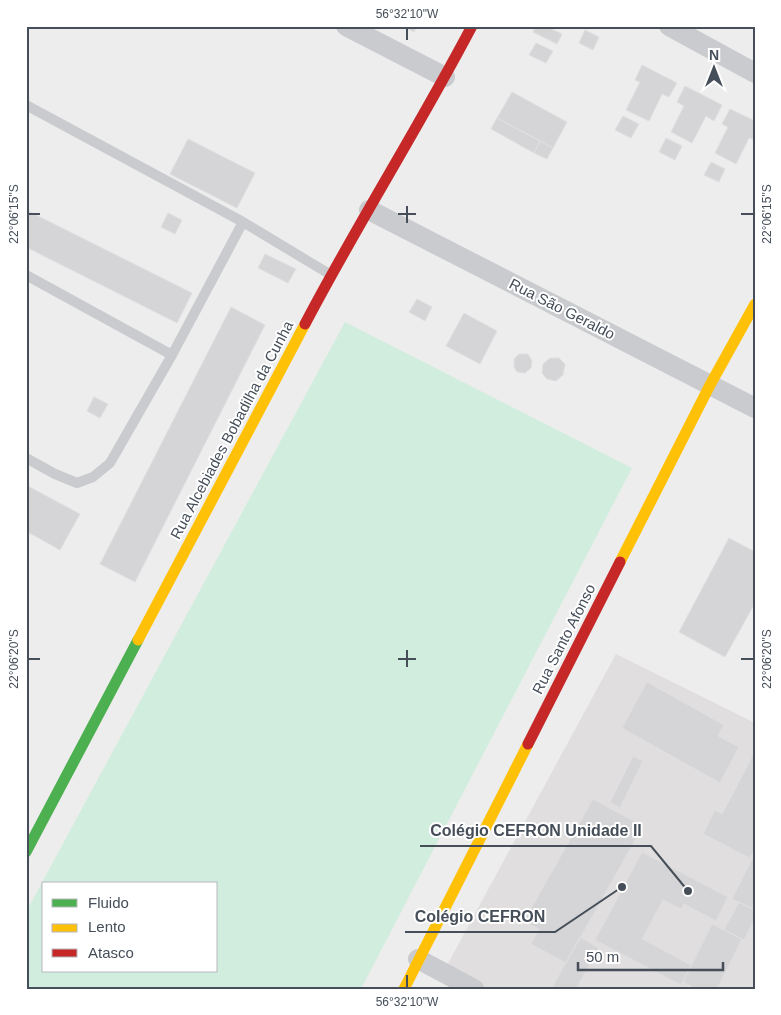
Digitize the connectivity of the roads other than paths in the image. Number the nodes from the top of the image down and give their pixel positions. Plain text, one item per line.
1 (346, 26) edge
2 (472, 26) edge
3 (669, 26) edge
4 (755, 73) edge
5 (445, 77) junction
6 (26, 105) edge
7 (369, 210) junction
8 (242, 222) junction
9 (331, 274) junction
10 (26, 276) edge
11 (755, 304) edge
12 (172, 354) junction
13 (710, 385) junction
14 (755, 408) edge
15 (26, 458) edge
16 (26, 852) edge
17 (418, 958) junction
18 (404, 989) edge
19 (474, 989) edge

1 - 5 street
2 - 5 street, Rua Alcebiades Bobadilha da Cunha
3 - 4 street
5 - 7 street, Rua Alcebiades Bobadilha da Cunha
6 - 8 lane
7 - 9 street, Rua Alcebiades Bobadilha da Cunha
7 - 13 street, Rua São Geraldo
8 - 9 lane
8 - 12 lane
9 - 16 street, Rua Alcebiades Bobadilha da Cunha
10 - 12 lane
11 - 13 street, Rua Santo Afonso
12 - 15 lane
13 - 14 street, Rua São Geraldo
13 - 17 street, Rua Santo Afonso
17 - 18 street, Rua Santo Afonso
17 - 19 street

